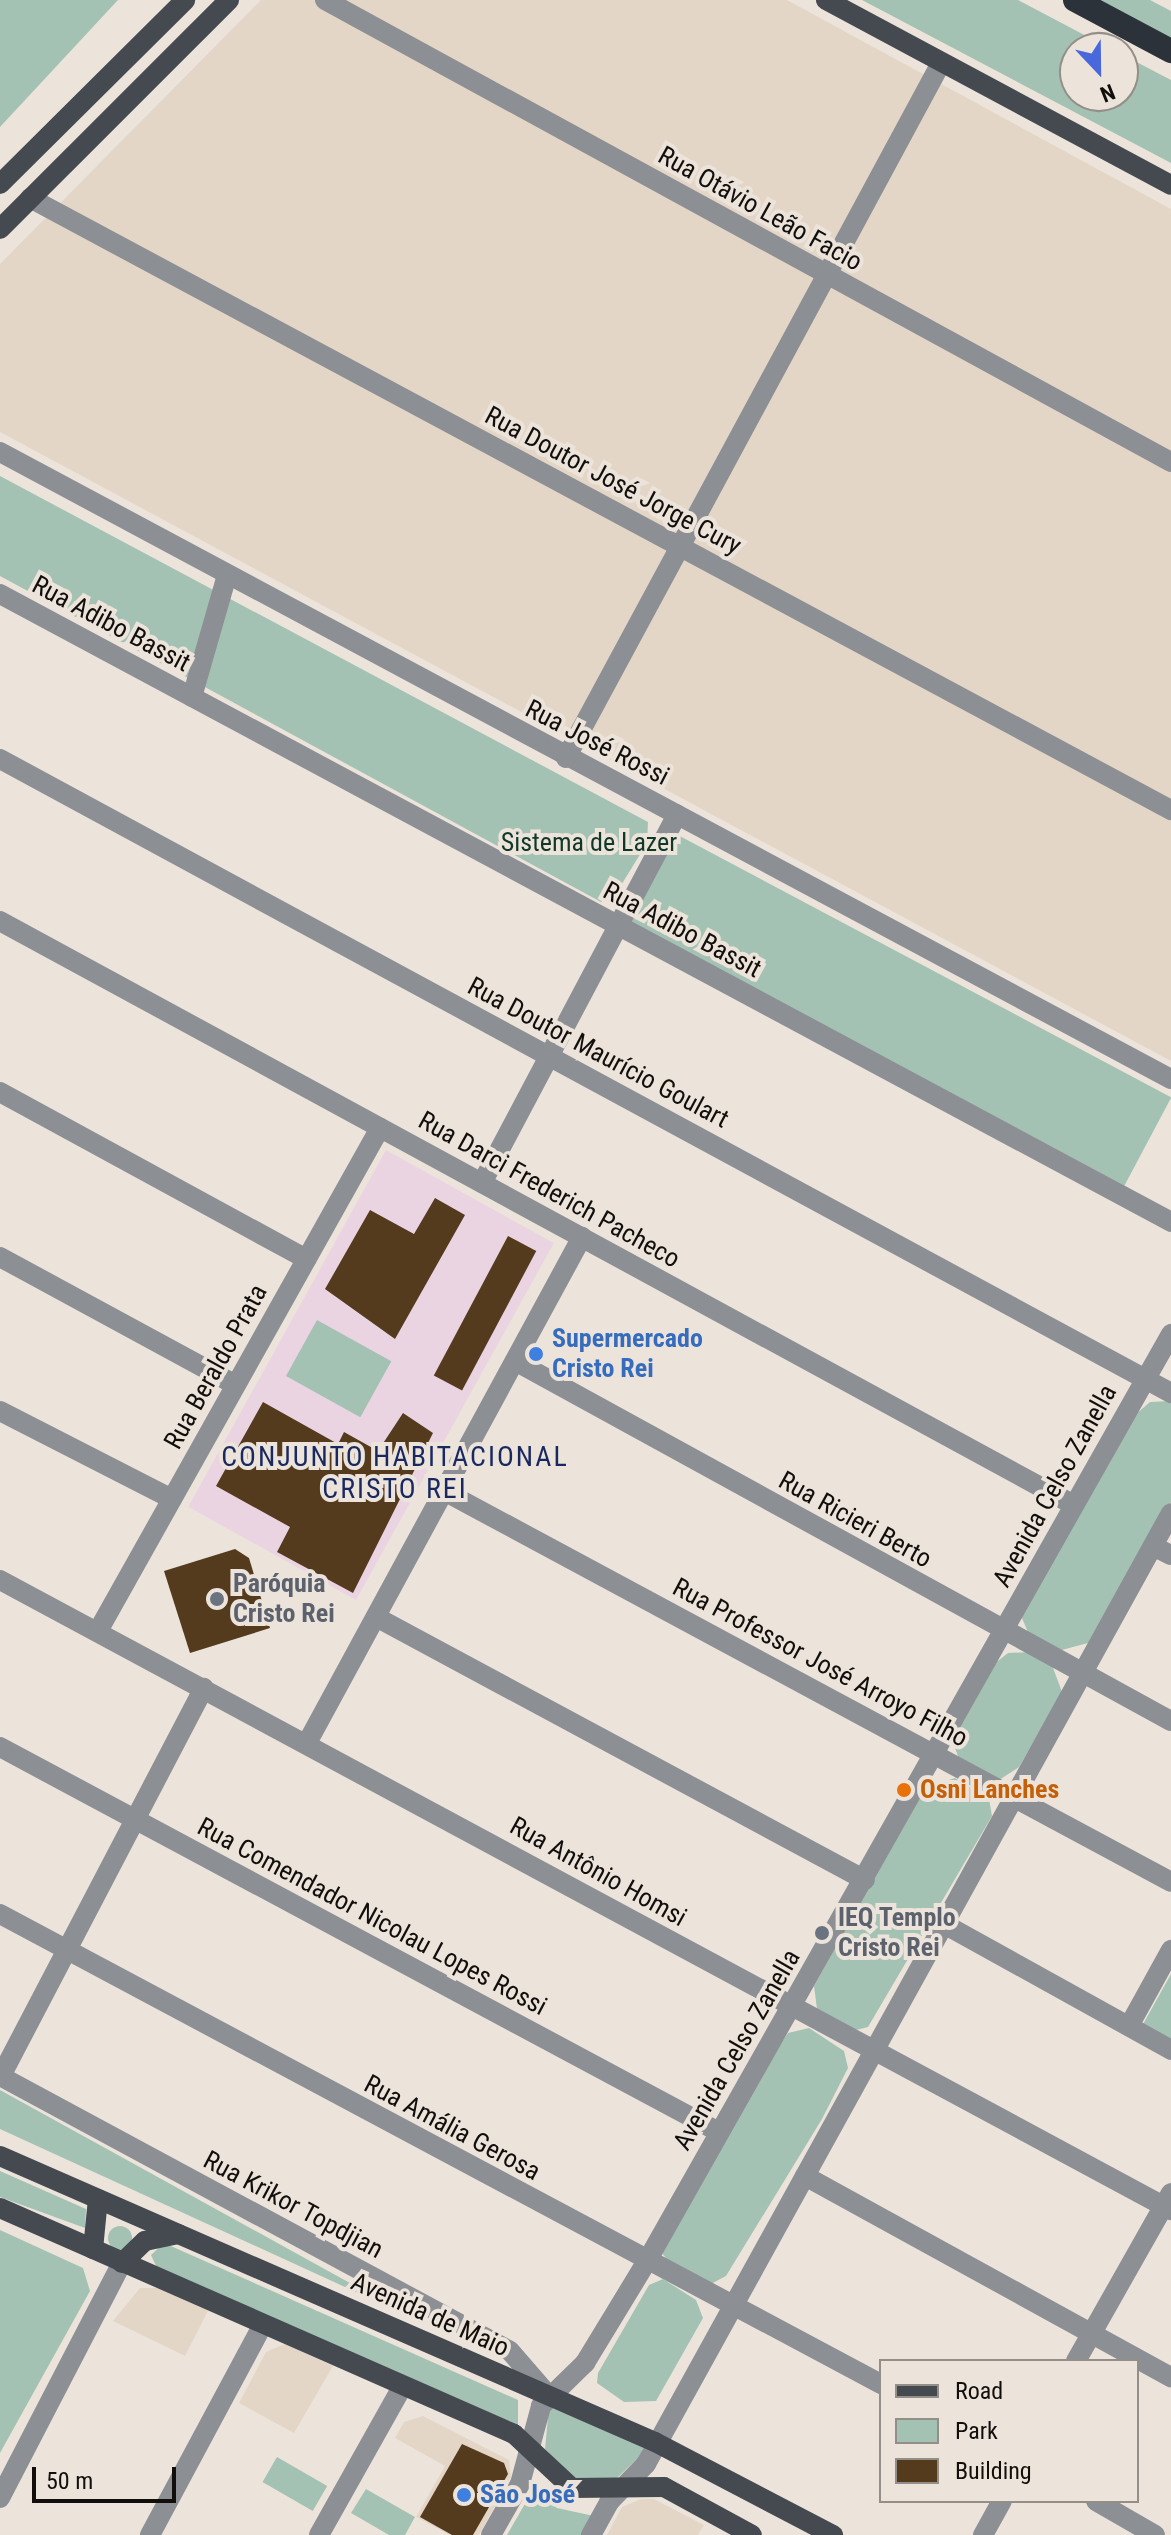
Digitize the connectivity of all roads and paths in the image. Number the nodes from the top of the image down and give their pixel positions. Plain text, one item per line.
1 (185, 0) edge
2 (229, 0) edge
3 (325, 0) edge
4 (826, 0) edge
5 (1075, 0) edge
6 (1171, 51) edge
7 (941, 63) junction
8 (0, 184) edge
9 (1171, 185) edge
10 (30, 198) junction
11 (0, 229) edge
12 (829, 277) junction
13 (0, 452) edge
14 (1171, 462) edge
15 (683, 548) junction
16 (227, 575) junction
17 (0, 595) edge
18 (192, 697) junction
19 (566, 758) junction
20 (0, 759) edge
21 (1171, 810) edge
22 (677, 814) junction
23 (0, 921) edge
24 (621, 927) junction
25 (549, 1056) junction
26 (1171, 1079) edge
27 (0, 1092) edge
28 (380, 1128) junction
29 (482, 1183) junction
30 (1171, 1222) edge
31 (582, 1237) junction
32 (0, 1257) edge
33 (306, 1259) junction
34 (1171, 1334) edge
35 (515, 1361) junction
36 (1145, 1378) junction
37 (236, 1385) junction
38 (1171, 1393) edge
39 (0, 1411) edge
40 (444, 1491) junction
41 (172, 1499) junction
42 (1072, 1504) junction
43 (1171, 1513) edge
44 (1162, 1550) edge
45 (0, 1580) edge
46 (376, 1617) junction
47 (98, 1631) junction
48 (1005, 1633) junction
49 (1084, 1675) junction
50 (204, 1688) junction
51 (1171, 1721) edge
52 (307, 1743) junction
53 (0, 1747) edge
54 (936, 1755) junction
55 (1015, 1798) junction
56 (135, 1819) junction
57 (865, 1880) junction
58 (1171, 1882) edge
59 (0, 1914) edge
60 (944, 1924) junction
61 (1171, 1950) edge
62 (66, 1951) junction
63 (793, 2008) junction
64 (1129, 2026) junction
65 (872, 2050) junction
66 (1171, 2050) edge
67 (1, 2076) edge
68 (719, 2132) junction
69 (0, 2156) edge
70 (805, 2176) junction
71 (98, 2199) junction
72 (1169, 2203) edge
73 (0, 2208) edge
74 (178, 2234) junction
75 (93, 2249) junction
76 (647, 2261) junction
77 (122, 2263) junction
78 (730, 2304) junction
79 (263, 2324) junction
80 (1091, 2332) junction
81 (1077, 2359) edge
82 (1171, 2377) edge
83 (879, 2383) edge
84 (402, 2387) junction
85 (548, 2395) junction
86 (655, 2442) junction
87 (530, 2447) junction
88 (622, 2489) junction
89 (0, 2498) edge
90 (1001, 2503) edge
91 (1099, 2503) edge
92 (150, 2535) edge
93 (319, 2535) edge
94 (491, 2535) edge
95 (591, 2535) edge
96 (752, 2535) edge
97 (833, 2535) edge
98 (983, 2535) edge
99 (1155, 2535) edge

1 - 8 main road
2 - 10 main road
3 - 12 street, Rua Otávio Leão Facio
4 - 7 main road
5 - 6 highway
7 - 9 main road
7 - 12 street
10 - 11 main road
10 - 15 street, Rua Doutor José Jorge Cury
12 - 14 street, Rua Otávio Leão Facio
12 - 15 street
13 - 16 street, Rua José Rossi
15 - 19 street
15 - 21 street, Rua Doutor José Jorge Cury
16 - 18 street
16 - 19 street, Rua José Rossi
17 - 18 street, Rua Adibo Bassit
18 - 24 street, Rua Adibo Bassit
19 - 22 street, Rua José Rossi
20 - 25 street, Rua Doutor Maurício Goulart
22 - 24 street
22 - 26 street, Rua José Rossi
23 - 28 street, Rua Darci Frederich Pacheco
24 - 25 street
24 - 30 street, Rua Adibo Bassit
25 - 29 street
25 - 36 street, Rua Doutor Maurício Goulart
27 - 33 street
28 - 29 street, Rua Darci Frederich Pacheco
28 - 33 street, Rua Beraldo Prata
29 - 31 street, Rua Darci Frederich Pacheco
31 - 35 street
31 - 42 street, Rua Darci Frederich Pacheco
32 - 37 street
33 - 37 street, Rua Beraldo Prata
34 - 36 street, Avenida Celso Zanella
35 - 40 street
35 - 48 street, Rua Ricieri Berto
36 - 38 street, Rua Doutor Maurício Goulart
36 - 42 street, Avenida Celso Zanella
37 - 41 street, Rua Beraldo Prata
39 - 41 street
40 - 46 street
40 - 54 street, Rua Professor José Arroyo Filho
41 - 47 street, Rua Beraldo Prata
42 - 48 street, Avenida Celso Zanella
43 - 44 street
44 - 49 street
45 - 47 street, Rua Antônio Homsi
46 - 52 street
46 - 57 street
47 - 50 street, Rua Antônio Homsi
48 - 49 street, Rua Ricieri Berto
48 - 54 street, Avenida Celso Zanella
49 - 51 street, Rua Ricieri Berto
49 - 55 street
50 - 52 street, Rua Antônio Homsi
50 - 56 street
52 - 63 street, Rua Antônio Homsi
53 - 56 street, Rua Comendador Nicolau Lopes Rossi
54 - 55 street, Rua Professor José Arroyo Filho
54 - 57 street, Avenida Celso Zanella
55 - 58 street, Rua Professor José Arroyo Filho
55 - 60 street
56 - 62 street
56 - 68 street, Rua Comendador Nicolau Lopes Rossi
57 - 63 street, Avenida Celso Zanella
59 - 62 street, Rua Amália Gerosa
60 - 64 street
60 - 65 street
61 - 64 street
62 - 67 street
62 - 76 street, Rua Amália Gerosa
63 - 65 street, Rua Antônio Homsi
63 - 68 street, Avenida Celso Zanella
64 - 66 street
65 - 70 street
65 - 72 street, Rua Antônio Homsi
67 - 85 street, Rua Krikor Topdjian
68 - 76 street, Avenida Celso Zanella
69 - 71 main road, Avenida de Maio
70 - 78 street
70 - 80 street
71 - 74 main road, Avenida de Maio
71 - 75 main road
72 - 80 street
73 - 75 main road
74 - 77 main road
74 - 85 main road, Avenida de Maio
75 - 77 main road
76 - 78 street, Rua Amália Gerosa
76 - 85 street, Avenida Celso Zanella
77 - 79 main road
77 - 89 street
78 - 83 street, Rua Amália Gerosa
78 - 86 street
79 - 84 main road
79 - 92 street
80 - 81 street
80 - 82 street
84 - 87 main road
84 - 93 street
85 - 86 main road, Avenida de Maio
85 - 87 street
86 - 88 street
86 - 97 main road, Avenida de Maio
87 - 88 main road
87 - 94 street
88 - 95 street
88 - 96 main road
90 - 98 street
91 - 99 street

